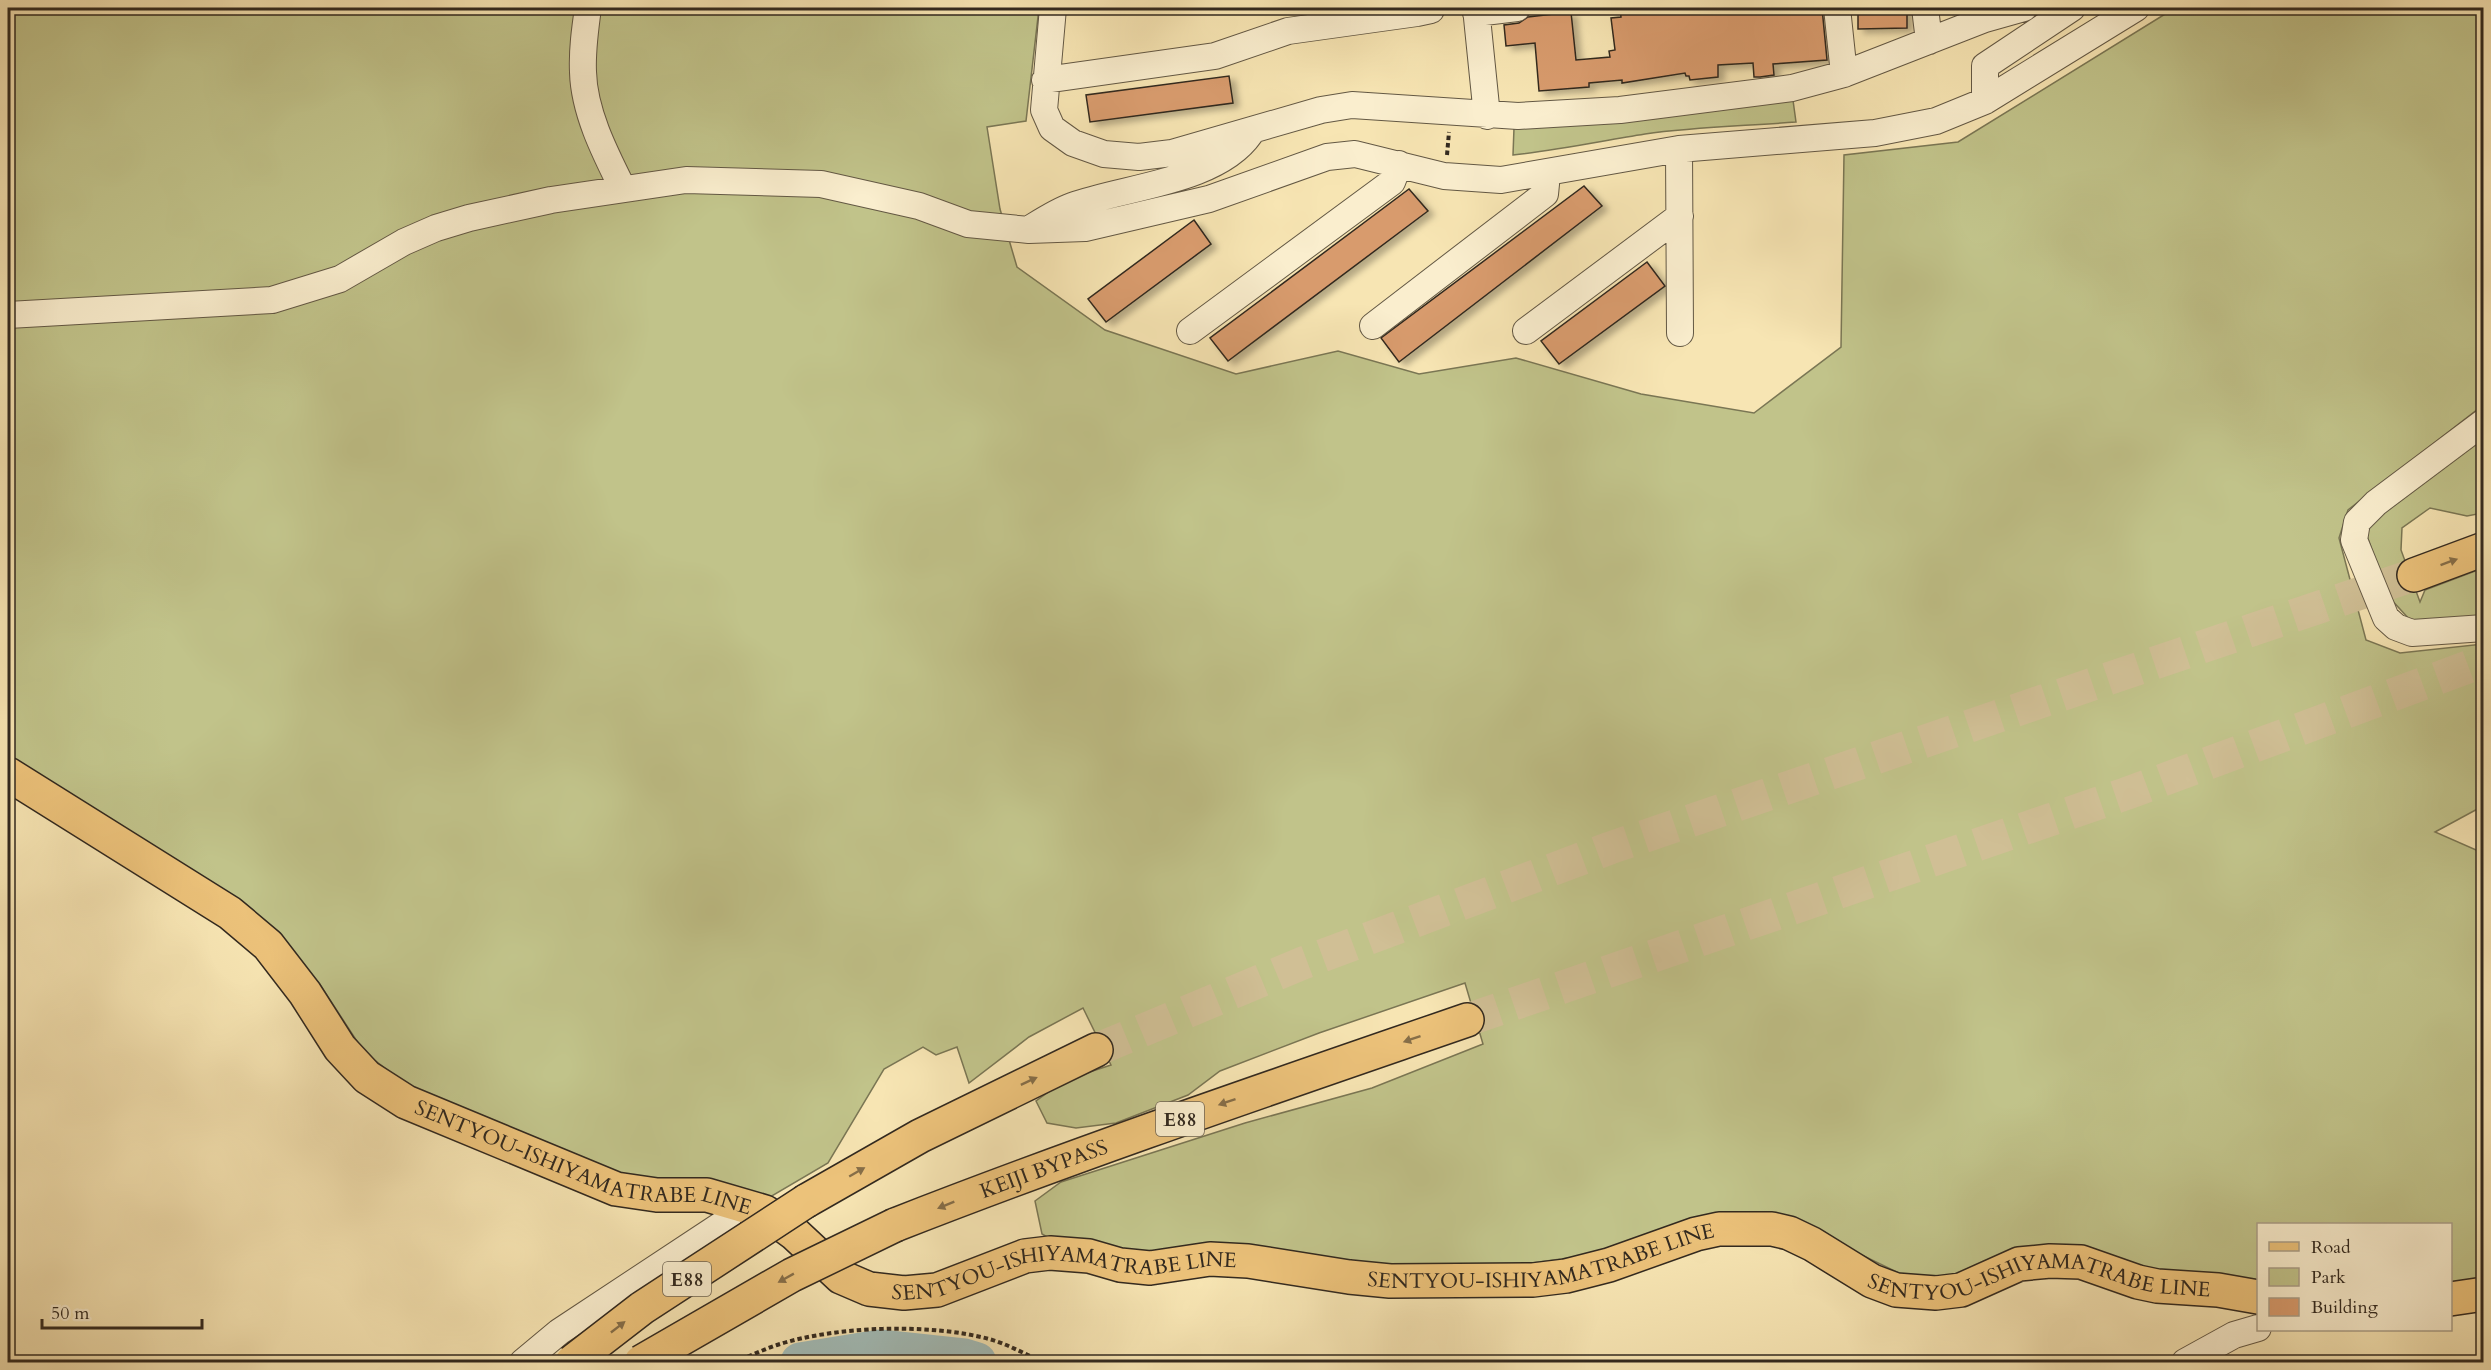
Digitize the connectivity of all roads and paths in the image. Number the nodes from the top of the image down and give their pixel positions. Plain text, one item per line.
1 (588, 8) edge
2 (1053, 8) edge
3 (1431, 8) edge
4 (1517, 8) edge
5 (1837, 8) edge
6 (1925, 8) edge
7 (2024, 8) edge
8 (2072, 8) edge
9 (2136, 8) edge
10 (1476, 10) edge
11 (1929, 41) junction
12 (1844, 74) junction
13 (1045, 80) junction
14 (1985, 101) junction
15 (1451, 112) junction
16 (1488, 116) junction
17 (1253, 129) junction
18 (1679, 149) junction
19 (1398, 164) junction
20 (1547, 174) junction
21 (1444, 176) junction
22 (623, 189) junction
23 (1680, 216) junction
24 (1029, 230) junction
25 (8, 315) edge
26 (1373, 326) dead end
27 (1190, 331) dead end
28 (1526, 331) dead end
29 (1680, 333) dead end
30 (2484, 422) edge
31 (2484, 549) edge
32 (2414, 574) tunnel mouth
33 (2484, 628) edge
34 (8, 774) edge
35 (1467, 1020) tunnel mouth
36 (1096, 1050) tunnel mouth
37 (738, 1203) junction
38 (2484, 1294) edge
39 (2257, 1297) edge
40 (2452, 1299) edge
41 (2257, 1329) edge
42 (523, 1362) edge
43 (572, 1362) edge
44 (641, 1362) edge
45 (734, 1362) edge
46 (1044, 1362) edge
47 (2185, 1362) edge

1 - 22 street
2 - 13 street
3 - 13 street
4 - 10 street
5 - 12 street
6 - 11 street
7 - 11 street
8 - 14 street
9 - 14 street
10 - 16 street
11 - 12 street
12 - 16 street
13 - 17 street
14 - 18 street
15 - 16 street
15 - 17 street
15 - 21 path
17 - 24 street
18 - 20 street
18 - 23 street
19 - 21 street
19 - 24 street
19 - 27 street
20 - 21 street
20 - 26 street
22 - 24 street
22 - 25 street
23 - 28 street
23 - 29 street
30 - 33 street
32 -> 31 main road
34 - 37 main road, SENTYOU-ISHIYAMATRABE LINE
35 -> 44 main road, KEIJI BYPASS / E88, bridge
43 -> 36 main road, E88, bridge
37 - 39 main road, SENTYOU-ISHIYAMATRABE LINE
37 - 42 street
38 - 40 main road
41 - 47 street
45 - 46 path

